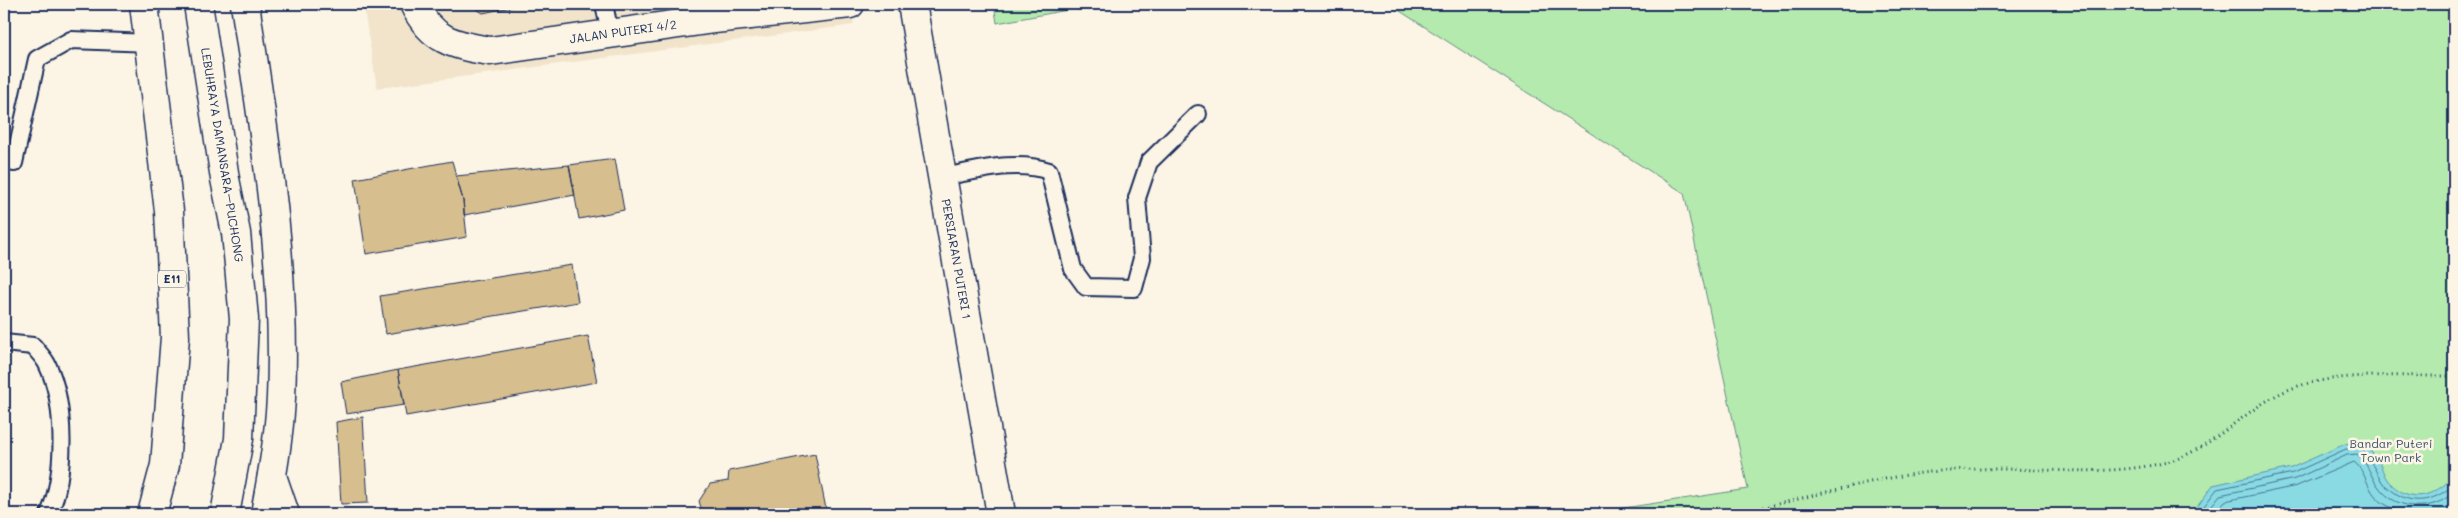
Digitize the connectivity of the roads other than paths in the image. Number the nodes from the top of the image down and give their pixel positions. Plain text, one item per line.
1 (144, 4) edge
2 (198, 4) edge
3 (245, 4) edge
4 (414, 4) edge
5 (604, 4) edge
6 (738, 4) edge
7 (850, 4) edge
8 (912, 4) edge
9 (714, 19) junction
10 (610, 33) junction
11 (151, 43) junction
12 (1198, 114) dead end
13 (14, 163) dead end
14 (942, 177) junction
15 (4, 343) edge
16 (48, 514) edge
17 (152, 514) edge
18 (225, 514) edge
19 (281, 514) edge
20 (1001, 514) edge

1 - 11 main road, E11
2 - 18 main road, LEBUHRAYA DAMANSARA–PUCHONG
3 - 19 main road
4 - 10 main road, JALAN PUTERI 4/2
5 - 10 lane
6 - 9 main road
7 - 9 main road, JALAN PUTERI 4/2
8 - 14 main road, PERSIARAN PUTERI 1
9 - 10 main road, JALAN PUTERI 4/2
11 - 13 lane
11 - 17 main road, E11
12 - 14 lane
14 - 20 main road, PERSIARAN PUTERI 1
15 - 16 lane

